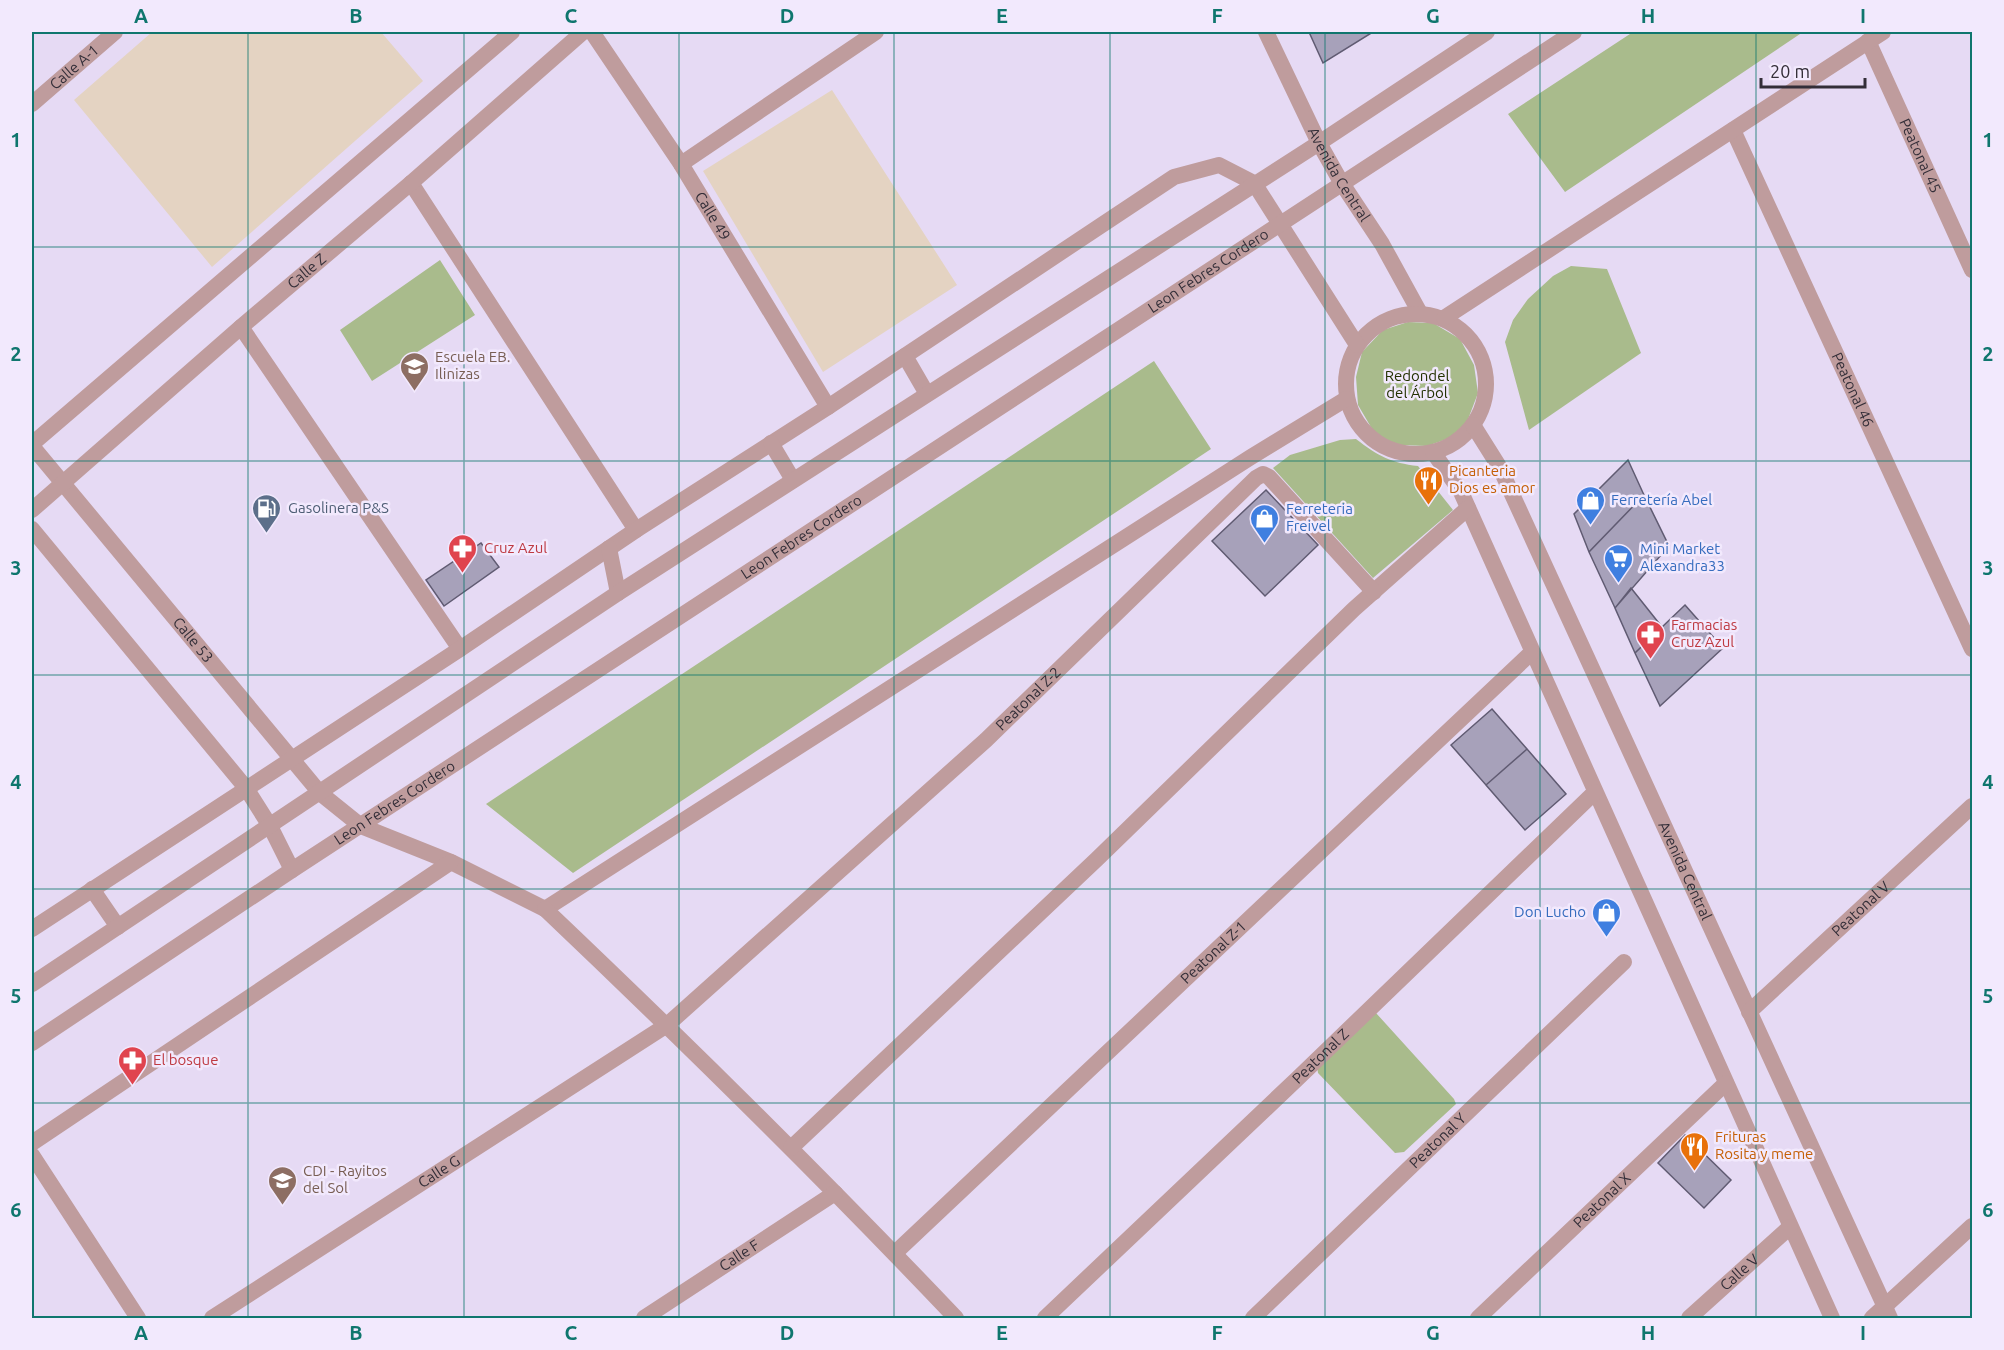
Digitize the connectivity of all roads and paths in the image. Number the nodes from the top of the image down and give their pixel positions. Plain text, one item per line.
1 (115, 32) edge
2 (512, 32) edge
3 (583, 32) edge
4 (592, 32) edge
5 (876, 32) edge
6 (1266, 32) edge
7 (1487, 32) edge
8 (1574, 32) edge
9 (1883, 32) edge
10 (1868, 41) junction
11 (32, 104) edge
12 (1733, 130) junction
13 (1319, 143) junction
14 (681, 164) junction
15 (1341, 182) junction
16 (411, 183) junction
17 (1254, 183) junction
18 (1281, 223) junction
19 (1972, 270) edge
20 (1420, 313) junction
21 (1444, 318) junction
22 (241, 327) junction
23 (1357, 345) junction
24 (905, 356) junction
25 (927, 394) junction
26 (1346, 399) junction
27 (828, 407) junction
28 (1473, 425) junction
29 (771, 443) junction
30 (32, 445) edge
31 (1433, 452) junction
32 (793, 480) junction
33 (63, 484) junction
34 (1468, 508) junction
35 (32, 510) edge
36 (32, 530) edge
37 (636, 530) junction
38 (609, 548) junction
39 (1374, 592) junction
40 (618, 593) junction
41 (460, 649) junction
42 (1972, 649) edge
43 (1532, 652) junction
44 (291, 758) junction
45 (246, 788) junction
46 (1595, 792) junction
47 (320, 793) junction
48 (1972, 806) edge
49 (270, 826) junction
50 (361, 826) junction
51 (451, 862) junction
52 (292, 870) junction
53 (92, 889) junction
54 (545, 909) junction
55 (118, 927) junction
56 (32, 928) edge
57 (1624, 962) dead end
58 (32, 984) edge
59 (1749, 1012) junction
60 (667, 1025) junction
61 (32, 1043) edge
62 (1726, 1083) junction
63 (32, 1143) edge
64 (791, 1149) junction
65 (32, 1155) edge
66 (835, 1193) junction
67 (1972, 1226) edge
68 (1791, 1227) junction
69 (895, 1253) junction
70 (1882, 1315) edge
71 (138, 1318) edge
72 (212, 1318) edge
73 (644, 1318) edge
74 (954, 1318) edge
75 (1045, 1318) edge
76 (1253, 1318) edge
77 (1478, 1318) edge
78 (1689, 1318) edge
79 (1832, 1318) edge

1 - 11 street, Calle A-1
2 - 30 street
3 - 16 street, Calle Z
4 - 14 street, Calle 49
5 - 14 street
6 - 13 street, Avenida Central
7 - 13 street
8 - 15 street, Leon Febres Cordero
9 - 10 street
10 - 12 street
10 - 19 street, Peatonal 45
12 - 21 street
12 - 42 street, Peatonal 46
13 - 15 street, Avenida Central
13 - 17 street
14 - 27 street, Calle 49
15 - 18 street, Leon Febres Cordero
15 - 20 street, Avenida Central
16 - 22 street, Calle Z
16 - 37 street
17 - 18 street
17 - 24 street
17 - 25 street
18 - 23 street
18 - 50 street, Leon Febres Cordero
20 - 21 street
20 - 23 street
21 - 28 street
22 - 33 street, Calle Z
22 - 41 street
23 - 26 street
24 - 25 street
24 - 27 street
25 - 32 street
26 - 31 street
26 - 54 street
27 - 29 street
28 - 31 street
28 - 59 street, Avenida Central
29 - 32 street
29 - 37 street
30 - 33 street, Calle 53
31 - 34 street
32 - 40 street
33 - 35 street, Calle Z
33 - 44 street, Calle 53
34 - 39 street
34 - 43 street
36 - 45 street
37 - 38 street
38 - 40 street
38 - 41 street
39 - 60 street, Peatonal Z-2
39 - 64 street
40 - 47 street
41 - 44 street
43 - 46 street
43 - 69 street, Peatonal Z-1
44 - 45 street
44 - 47 street, Calle 53
45 - 49 street
45 - 53 street
46 - 62 street
46 - 75 street, Peatonal Z
47 - 49 street
47 - 50 street, Calle 53
48 - 59 street, Peatonal V
49 - 52 street
49 - 55 street
50 - 51 street, Calle 53
50 - 52 street, Leon Febres Cordero
51 - 54 street, Calle 53
51 - 63 street
52 - 61 street, Leon Febres Cordero
53 - 55 street
53 - 56 street
54 - 60 street, Calle 53
55 - 58 street
57 - 76 street, Peatonal Y
59 - 70 street, Avenida Central
60 - 64 street, Calle 53
60 - 72 street, Calle G
62 - 68 street
62 - 77 street, Peatonal X
64 - 66 street, Calle 53
65 - 71 street
66 - 69 street, Calle 53
66 - 73 street, Calle F
67 - 70 street
68 - 78 street, Calle V
68 - 79 street
69 - 74 street, Calle 53

